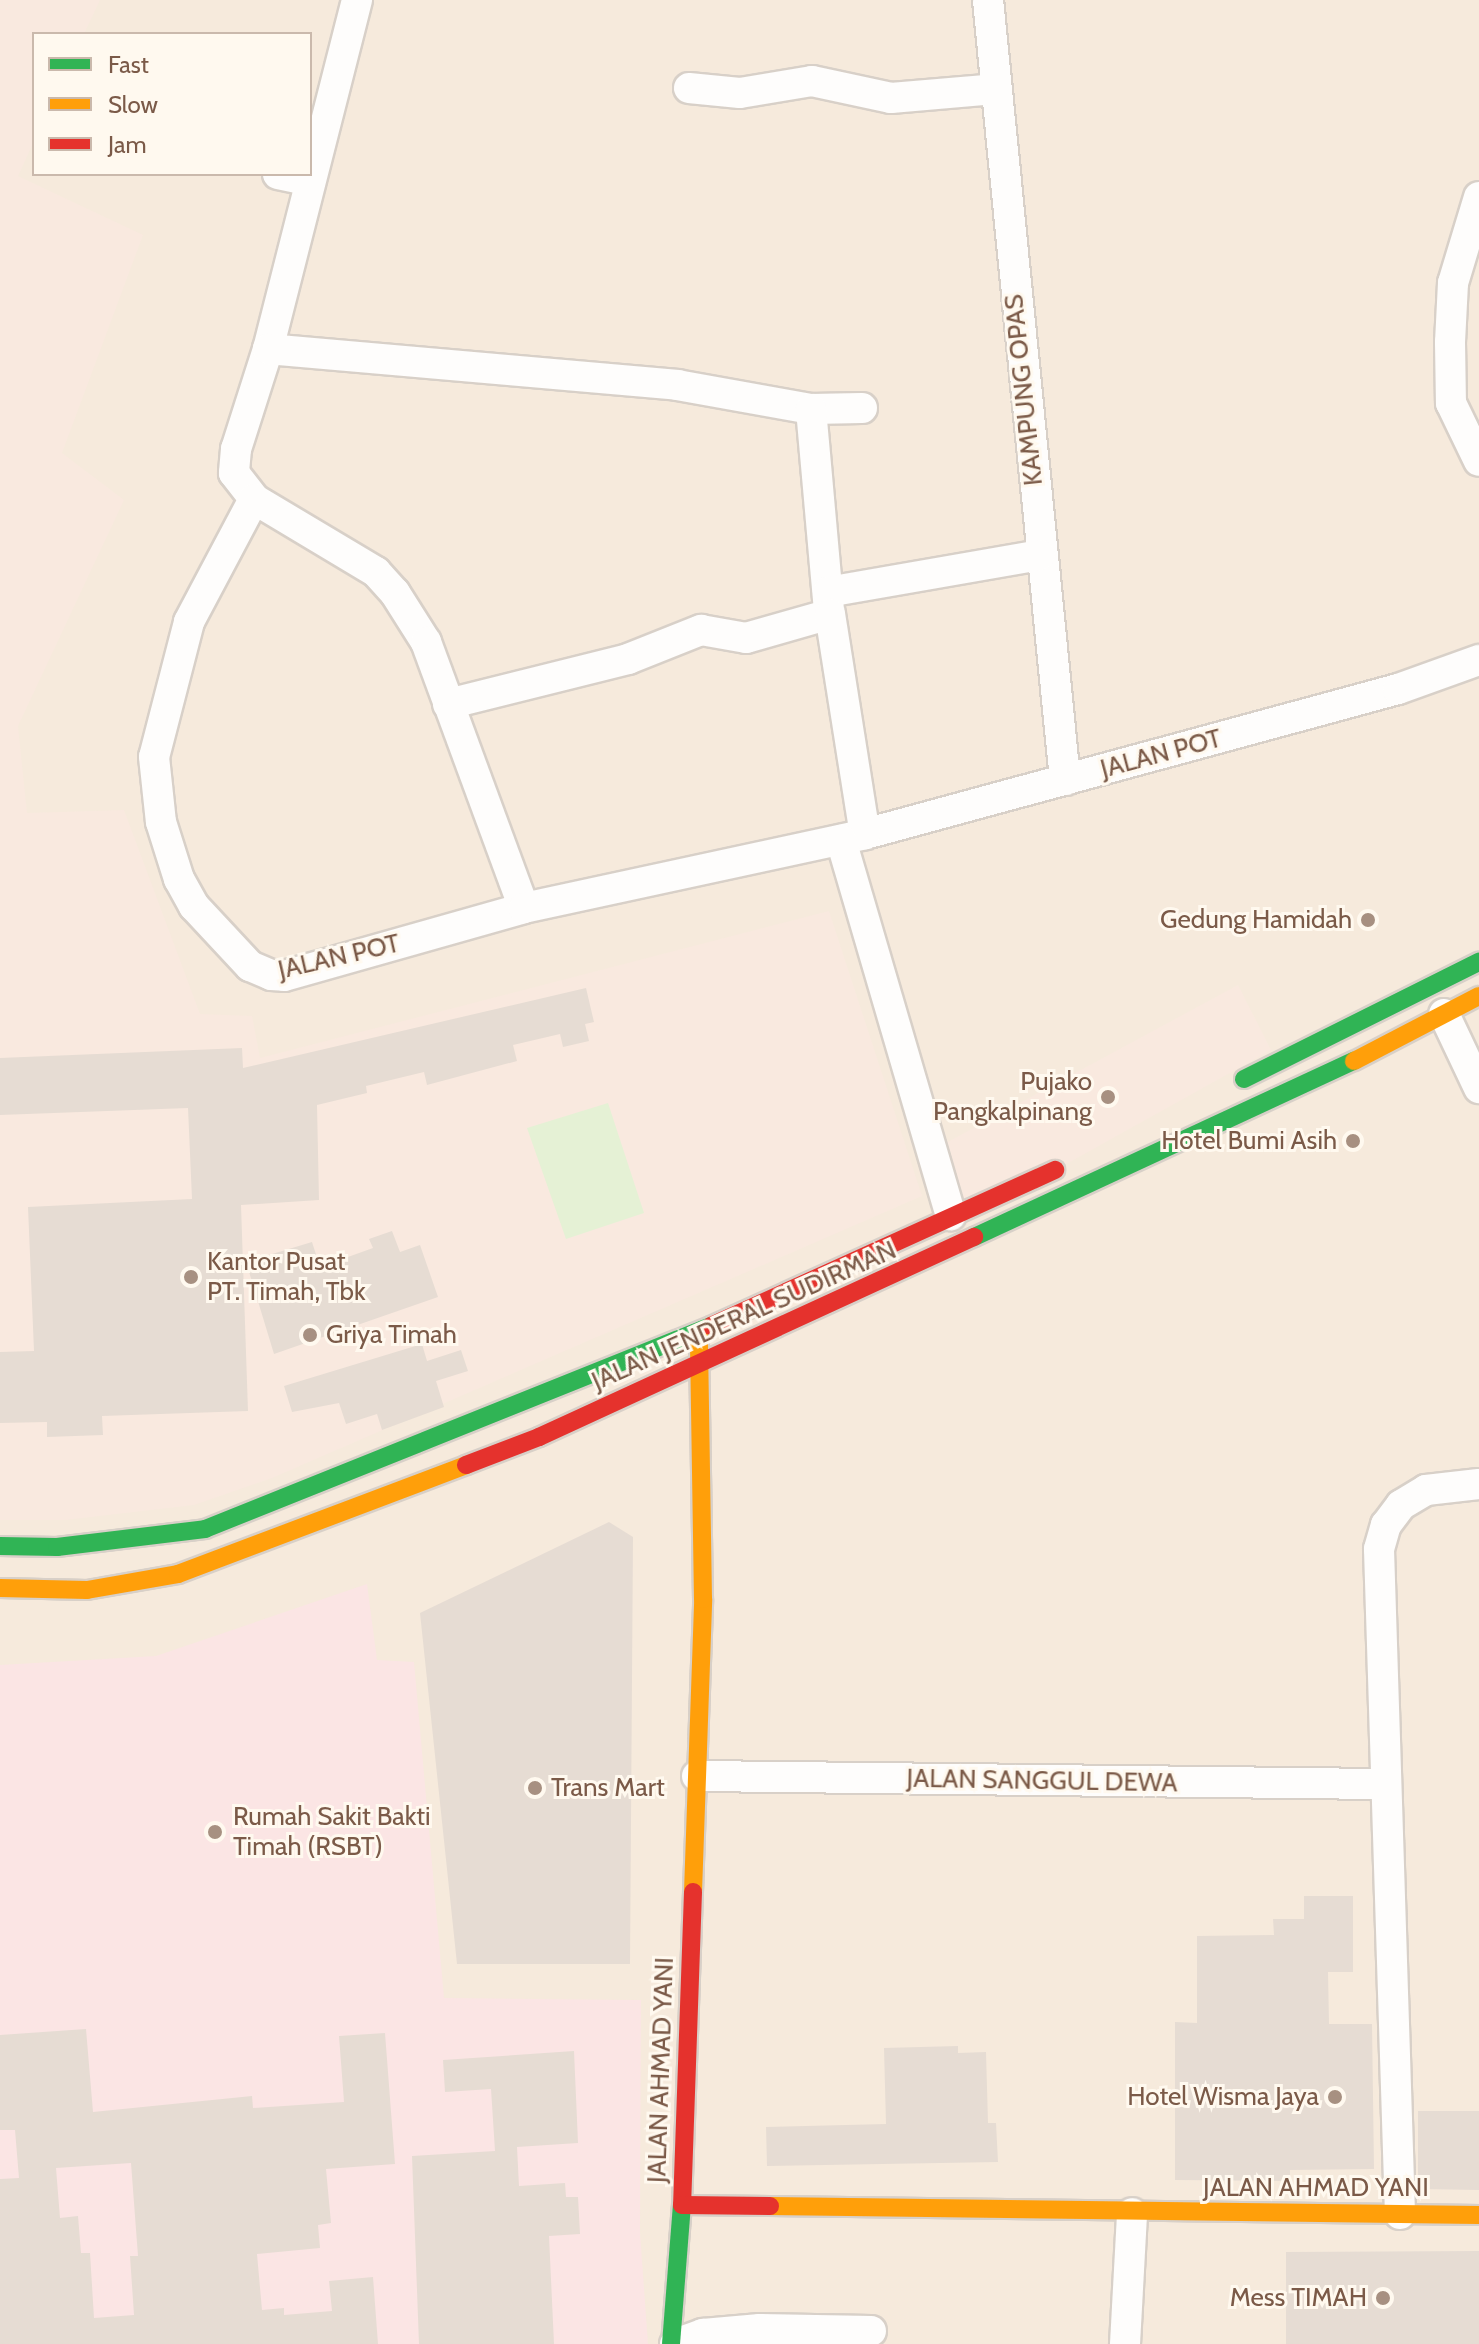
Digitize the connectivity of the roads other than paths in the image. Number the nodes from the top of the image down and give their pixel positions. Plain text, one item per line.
1 (357, 0) edge
2 (988, 0) edge
3 (689, 88) dead end
4 (995, 89) junction
5 (321, 99) edge
6 (312, 166) edge
7 (287, 176) edge
8 (311, 176) edge
9 (310, 181) junction
10 (1479, 197) edge
11 (268, 349) junction
12 (862, 408) dead end
13 (811, 409) junction
14 (1479, 461) edge
15 (254, 499) junction
16 (1040, 555) junction
17 (829, 603) junction
18 (1479, 660) edge
19 (448, 704) junction
20 (1065, 780) junction
21 (853, 837) junction
22 (524, 908) junction
23 (1479, 962) edge
24 (1448, 978) junction
25 (1462, 1005) edge
26 (1259, 1072) junction
27 (1231, 1085) dead end
28 (1479, 1088) edge
29 (1266, 1101) junction
30 (1079, 1159) dead end
31 (951, 1215) junction
32 (699, 1332) junction
33 (699, 1366) junction
34 (1479, 1484) edge
35 (0, 1546) edge
36 (0, 1588) edge
37 (697, 1776) junction
38 (1386, 1784) junction
39 (682, 2205) junction
40 (1132, 2213) junction
41 (1400, 2214) junction
42 (1479, 2215) edge
43 (871, 2331) dead end
44 (673, 2344) edge
45 (1125, 2344) edge

1 - 5 street
2 - 4 street, KAMPUNG OPAS
3 - 4 street
4 - 16 street, KAMPUNG OPAS
5 - 6 street
7 - 9 street
8 - 9 street
9 - 11 street
10 - 14 street
11 - 13 street
11 - 15 street
12 - 13 street
13 - 17 street
15 - 19 street
15 - 22 street, JALAN POT
16 - 17 street
16 - 20 street, KAMPUNG OPAS
17 - 19 street
17 - 21 street
18 - 20 street, JALAN POT
19 - 22 street
20 - 21 street, JALAN POT
21 - 22 street, JALAN POT
21 - 31 street
23 - 24 main road
24 - 25 main road
24 - 26 main road
25 - 28 street
25 - 29 main road, JALAN JENDERAL SUDIRMAN
26 - 27 main road
26 - 29 main road
29 - 33 main road, JALAN JENDERAL SUDIRMAN
30 - 31 main road, JALAN JENDERAL SUDIRMAN
31 - 32 main road, JALAN JENDERAL SUDIRMAN
32 - 33 main road, JALAN AHMAD YANI
32 - 35 main road, JALAN JENDERAL SUDIRMAN
33 - 36 main road, JALAN JENDERAL SUDIRMAN
33 - 37 main road, JALAN AHMAD YANI
34 - 38 street
37 - 38 street, JALAN SANGGUL DEWA
37 - 39 main road, JALAN AHMAD YANI
38 - 41 street
39 - 40 main road, JALAN AHMAD YANI
39 - 44 main road
40 - 41 main road, JALAN AHMAD YANI
40 - 45 street
41 - 42 main road, JALAN AHMAD YANI
43 - 44 street

